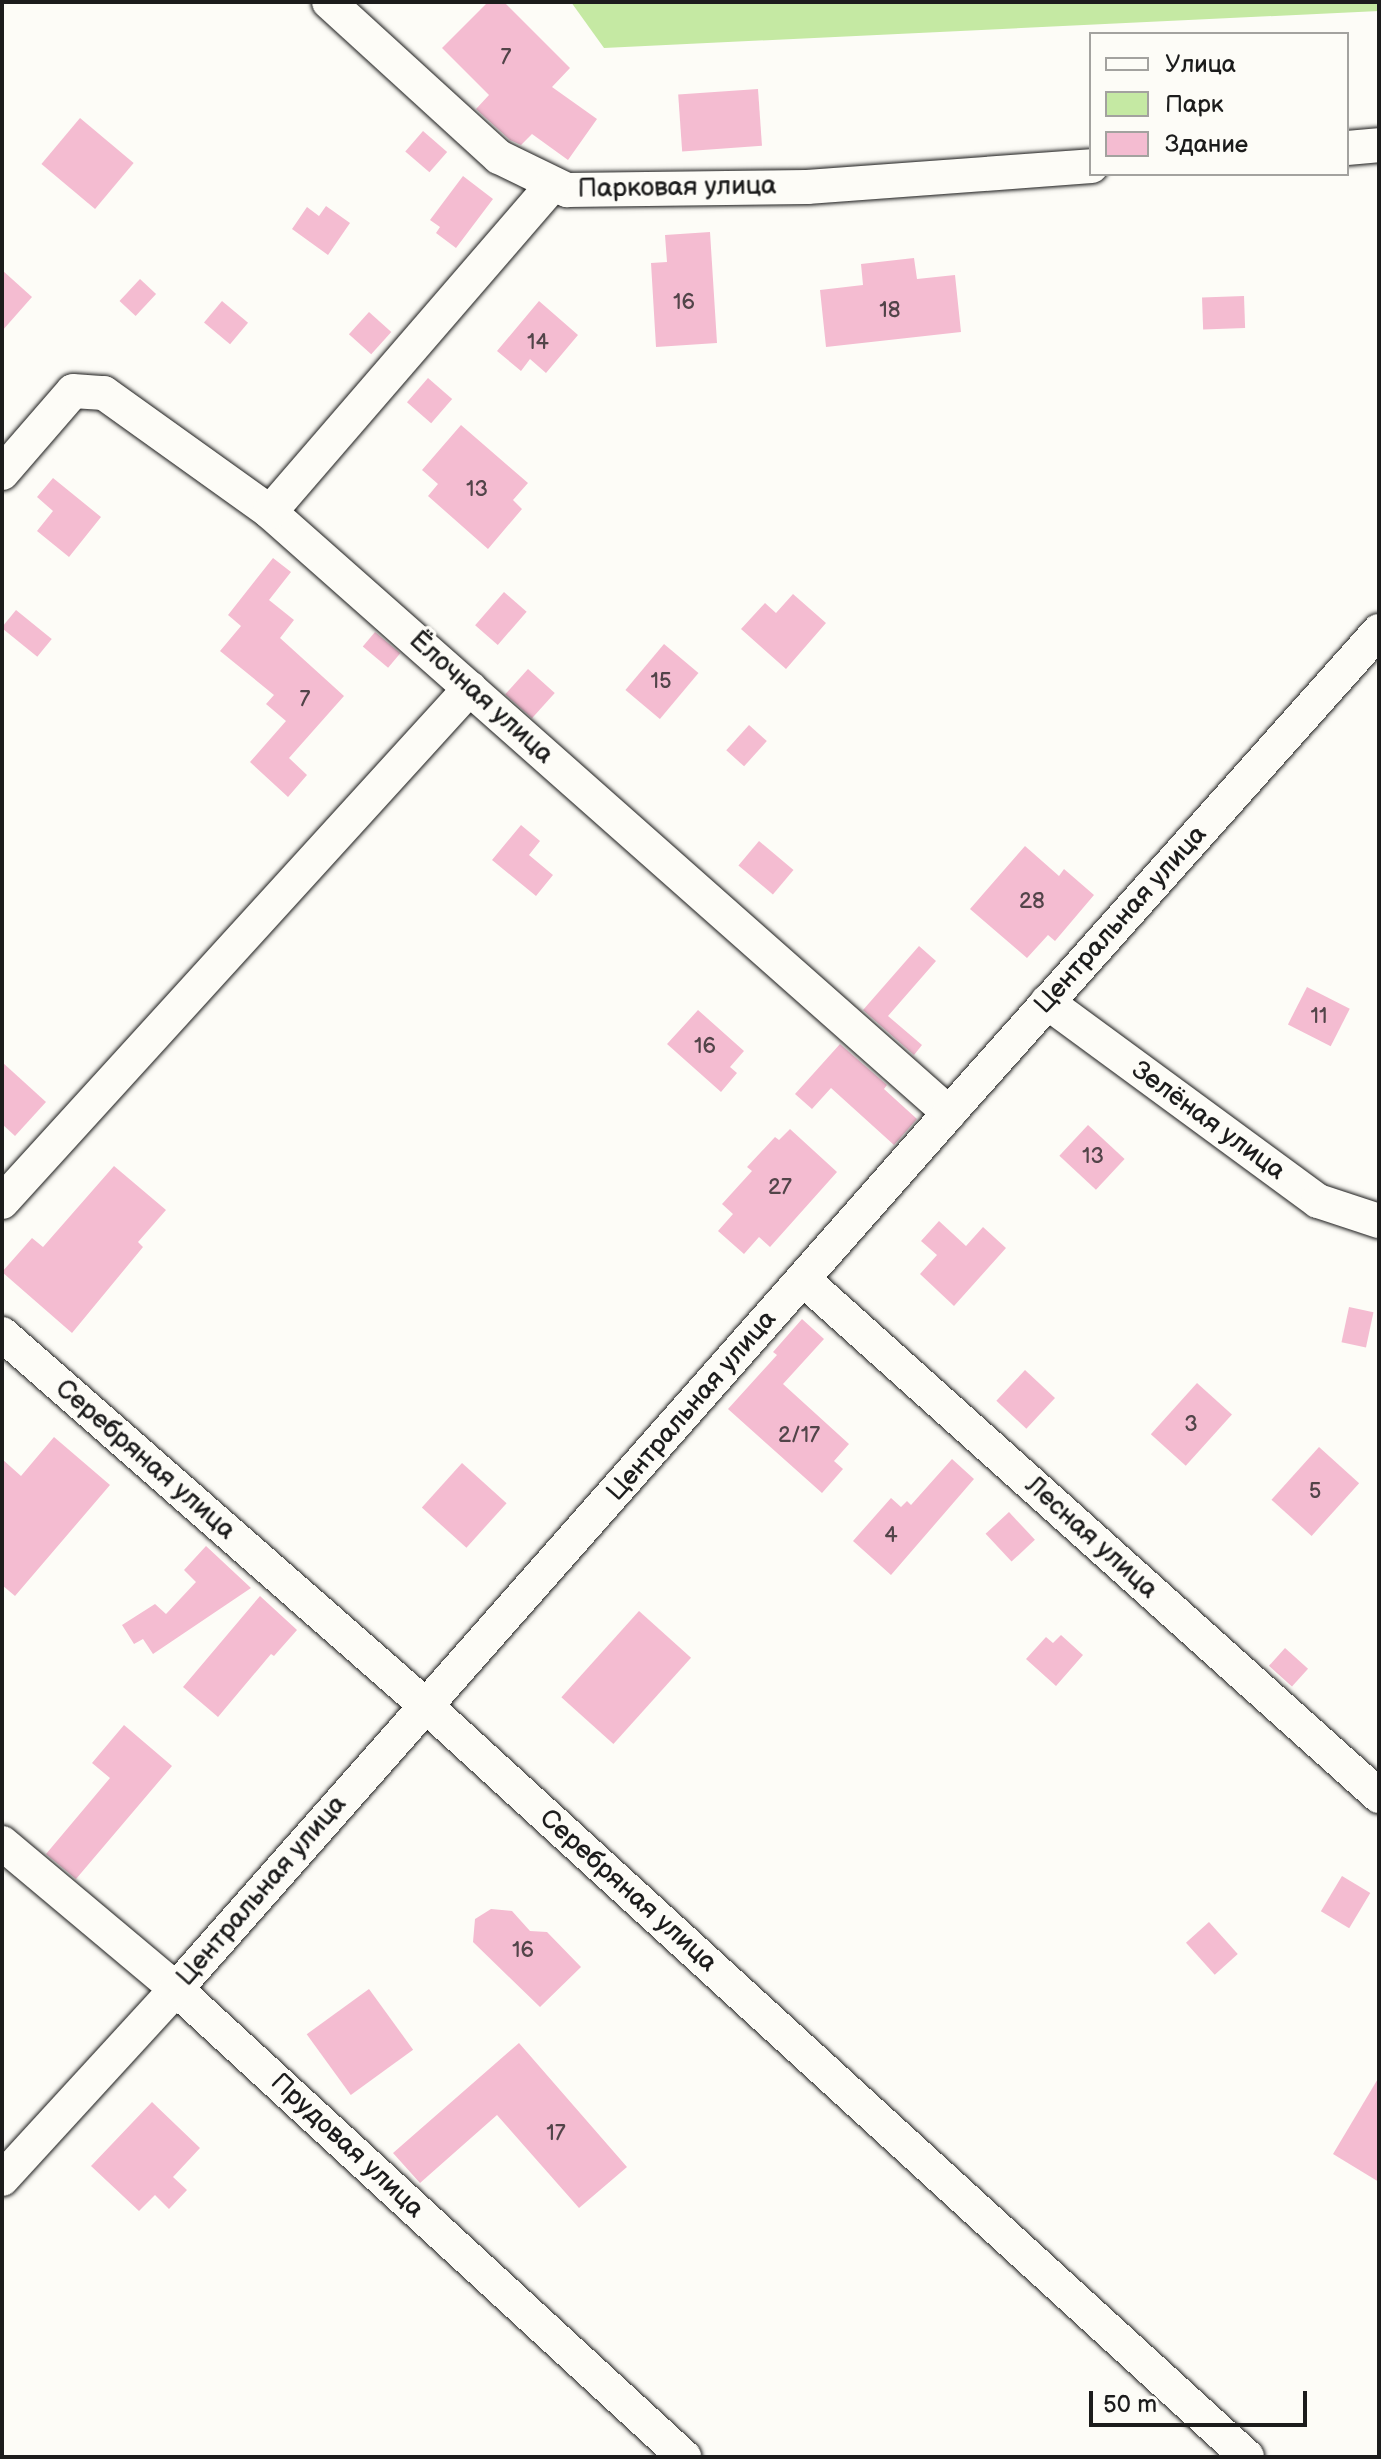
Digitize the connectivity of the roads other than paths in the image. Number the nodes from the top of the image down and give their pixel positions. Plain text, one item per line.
1 (329, 2) edge
2 (1379, 145) edge
3 (1349, 148) edge
4 (1089, 166) edge
5 (553, 184) junction
6 (2, 473) edge
7 (270, 512) junction
8 (1379, 631) edge
9 (470, 688) junction
10 (1047, 1002) junction
11 (949, 1113) junction
12 (2, 1202) edge
13 (1379, 1221) edge
14 (804, 1280) junction
15 (2, 1334) edge
16 (425, 1705) junction
17 (1379, 1796) edge
18 (2, 1843) edge
19 (176, 1989) junction
20 (2, 2179) edge
21 (684, 2457) edge
22 (1247, 2457) edge

1 - 5 street, Парковая улица
2 - 3 street
4 - 5 street, Парковая улица
5 - 7 street
6 - 7 street, Ёлочная улица
7 - 9 street, Ёлочная улица
8 - 10 street, Центральная улица
9 - 11 street, Ёлочная улица
9 - 12 street
10 - 11 street, Центральная улица
10 - 13 street, Зелёная улица
11 - 14 street, Центральная улица
14 - 16 street, Центральная улица
14 - 17 street, Лесная улица
15 - 16 street, Серебряная улица
16 - 19 street, Центральная улица
16 - 22 street, Серебряная улица
18 - 19 street, Прудовая улица
19 - 20 street, Центральная улица
19 - 21 street, Прудовая улица

